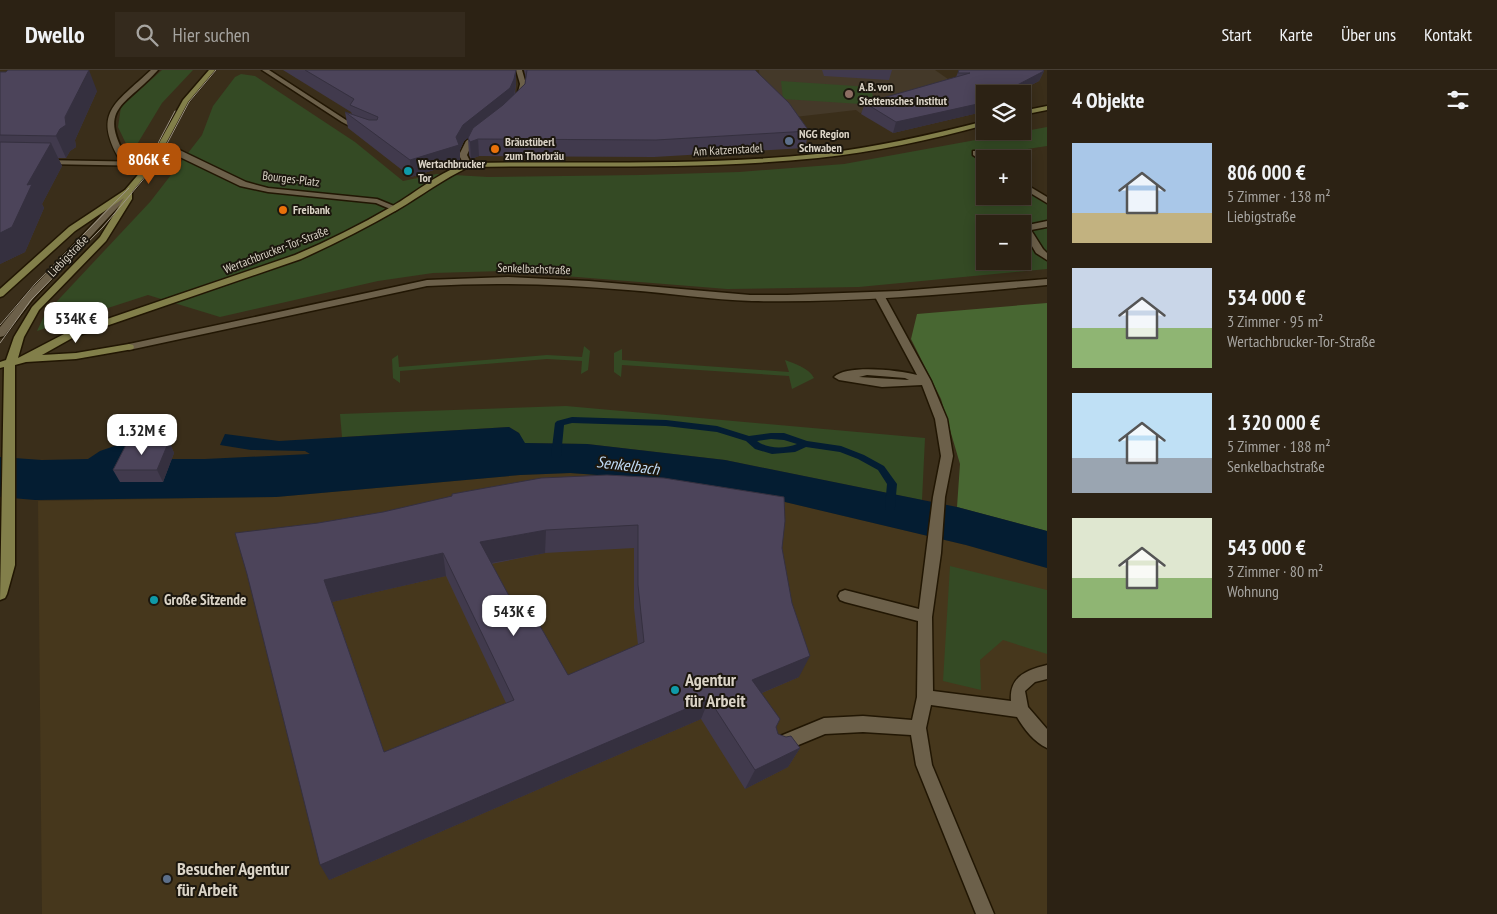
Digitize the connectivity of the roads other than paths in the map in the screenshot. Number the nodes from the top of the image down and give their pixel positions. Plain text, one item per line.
1 (155, 70) edge
2 (212, 70) edge
3 (265, 70) edge
4 (519, 70) edge
5 (513, 105) edge
6 (1047, 108) edge
7 (1031, 111) edge
8 (976, 125) edge
9 (485, 131) edge
10 (368, 132) edge
11 (162, 145) junction
12 (39, 162) edge
13 (126, 163) junction
14 (151, 164) junction
15 (468, 165) junction
16 (1031, 190) edge
17 (128, 192) junction
18 (1047, 200) edge
19 (395, 208) junction
20 (1047, 224) edge
21 (1047, 258) edge
22 (18, 277) junction
23 (1047, 282) edge
24 (0, 285) edge
25 (0, 294) edge
26 (879, 295) junction
27 (0, 334) edge
28 (52, 346) junction
29 (56, 357) junction
30 (26, 359) junction
31 (5, 364) edge
32 (926, 381) junction
33 (0, 594) edge
34 (845, 596) dead end
35 (925, 617) junction
36 (1047, 672) edge
37 (925, 697) junction
38 (1021, 710) junction
39 (918, 728) junction
40 (1047, 740) edge
41 (775, 748) edge
42 (985, 914) edge

1 - 13 street
2 - 11 street, Liebigstraße
3 - 10 street
4 - 5 street
6 - 7 street
8 - 15 street, Am Katzenstadel
9 - 15 street
11 - 14 street, Liebigstraße
11 - 19 street, Bourges-Platz
12 - 13 street
13 - 14 street
14 - 17 street, Liebigstraße
15 - 19 street, Wertachbrucker-Tor-Straße
16 - 18 street
17 - 22 street, Liebigstraße
17 - 27 street
17 - 31 street, Liebigstraße
19 - 28 street, Wertachbrucker-Tor-Straße
20 - 21 street
22 - 24 street
22 - 25 street, Liebigstraße
23 - 26 street, Senkelbachstraße
26 - 29 street, Senkelbachstraße
26 - 32 street
28 - 29 street
28 - 30 street, Wertachbrucker-Tor-Straße
29 - 30 street, Senkelbachstraße
30 - 31 street
31 - 33 street, Liebigstraße
32 - 32 street
32 - 35 street
34 - 35 street
35 - 37 street
36 - 38 street
37 - 38 street
37 - 39 street
38 - 40 street
39 - 41 street
39 - 42 street

